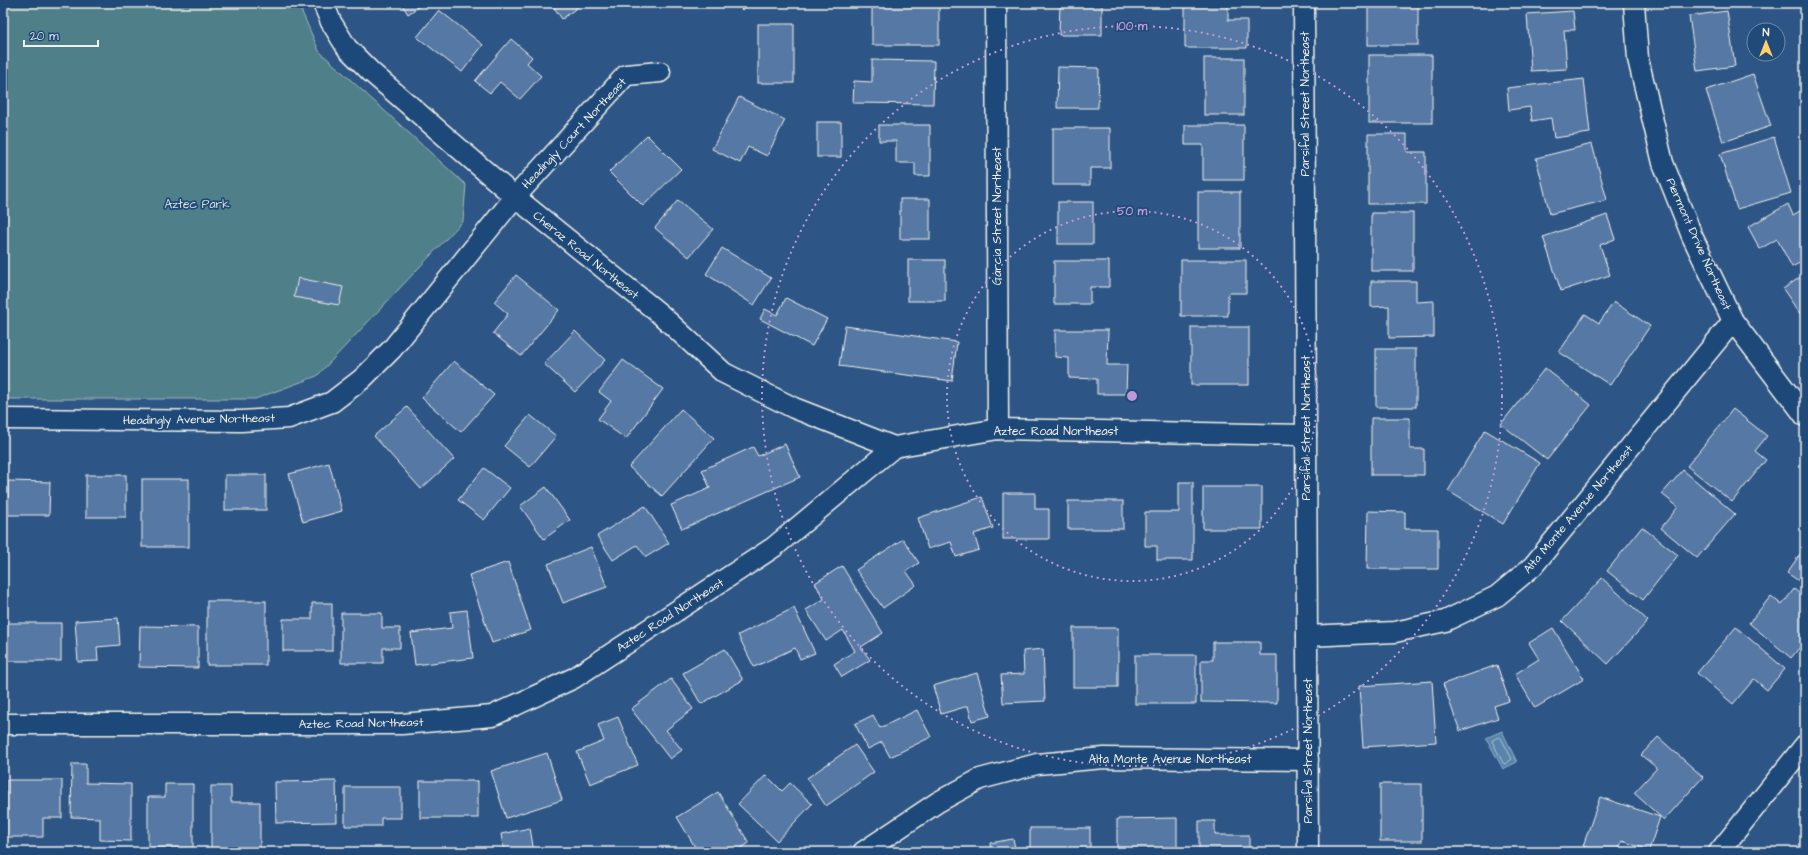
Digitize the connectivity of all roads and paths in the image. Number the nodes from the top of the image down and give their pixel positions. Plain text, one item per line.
1 (323, 3) edge
2 (996, 3) edge
3 (1304, 3) edge
4 (1634, 3) edge
5 (660, 72) dead end
6 (515, 198) junction
7 (1733, 321) junction
8 (1805, 416) edge
9 (3, 419) edge
10 (998, 429) junction
11 (1306, 435) junction
12 (894, 447) junction
13 (1308, 636) junction
14 (3, 724) edge
15 (1805, 745) edge
16 (1308, 760) junction
17 (863, 852) edge
18 (1308, 852) edge
19 (1719, 852) edge

1 - 6 street, Cheraz Road Northeast
2 - 10 street, Garcia Street Northeast
3 - 11 street, Parsifal Street Northeast
4 - 7 street, Piermont Drive Northeast
5 - 6 street, Headingly Court Northeast
6 - 9 street, Headingly Avenue Northeast
6 - 12 street, Cheraz Road Northeast
7 - 8 street, Piermont Drive Northeast
7 - 13 street, Alta Monte Avenue Northeast
10 - 11 street, Aztec Road Northeast
10 - 12 street, Aztec Road Northeast
11 - 13 street, Parsifal Street Northeast
12 - 14 street, Aztec Road Northeast
13 - 16 street, Parsifal Street Northeast
15 - 19 street
16 - 17 street, Alta Monte Avenue Northeast
16 - 18 street, Parsifal Street Northeast

